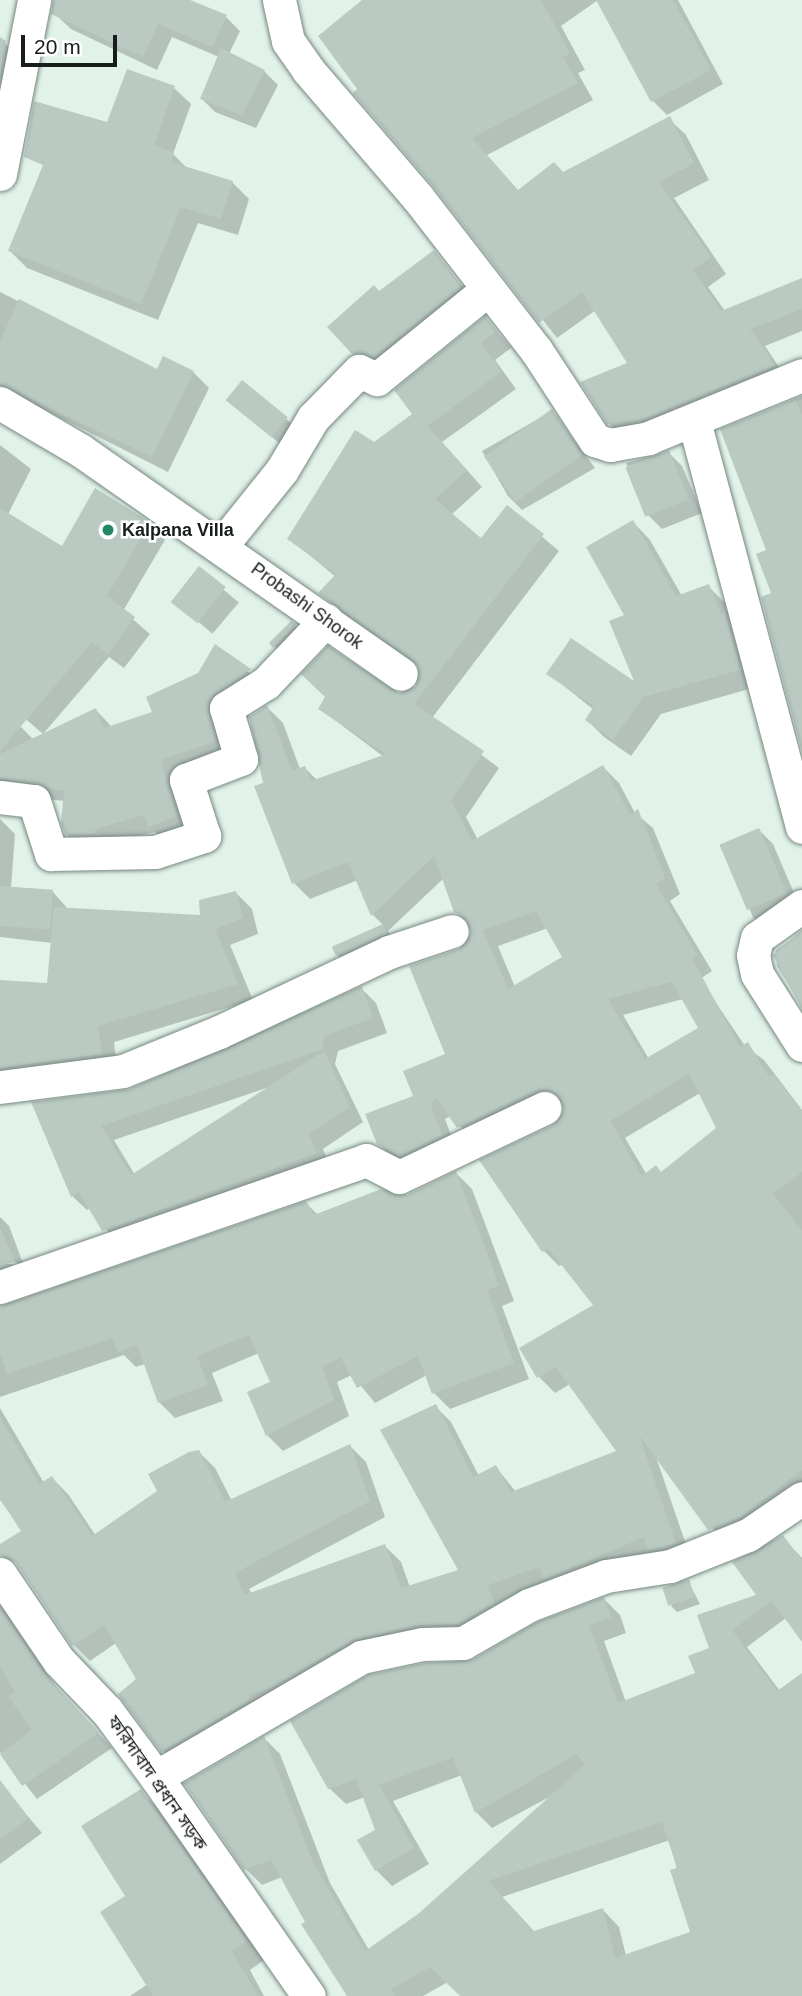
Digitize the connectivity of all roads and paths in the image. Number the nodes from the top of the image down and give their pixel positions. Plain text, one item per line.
1 (34, 0) edge
2 (279, 0) edge
3 (0, 174) edge
4 (487, 290) junction
5 (802, 375) edge
6 (0, 402) edge
7 (694, 421) junction
8 (221, 546) junction
9 (326, 620) junction
10 (401, 674) dead end
11 (0, 797) edge
12 (802, 827) edge
13 (802, 906) edge
14 (452, 931) dead end
15 (802, 1045) edge
16 (0, 1087) edge
17 (544, 1108) dead end
18 (0, 1287) edge
19 (802, 1498) edge
20 (0, 1574) edge
21 (156, 1777) junction
22 (309, 1996) edge

1 - 3 street
2 - 4 street
4 - 7 street
4 - 8 street
5 - 7 street
6 - 8 street, Probashi Shorok
7 - 12 street
8 - 9 street, Probashi Shorok
9 - 10 street, Probashi Shorok
9 - 11 street
13 - 15 street
14 - 16 street
17 - 18 street
19 - 21 street
20 - 21 street, ফরিদাবাদ প্রধান সড়ক
21 - 22 street, ফরিদাবাদ প্রধান সড়ক

